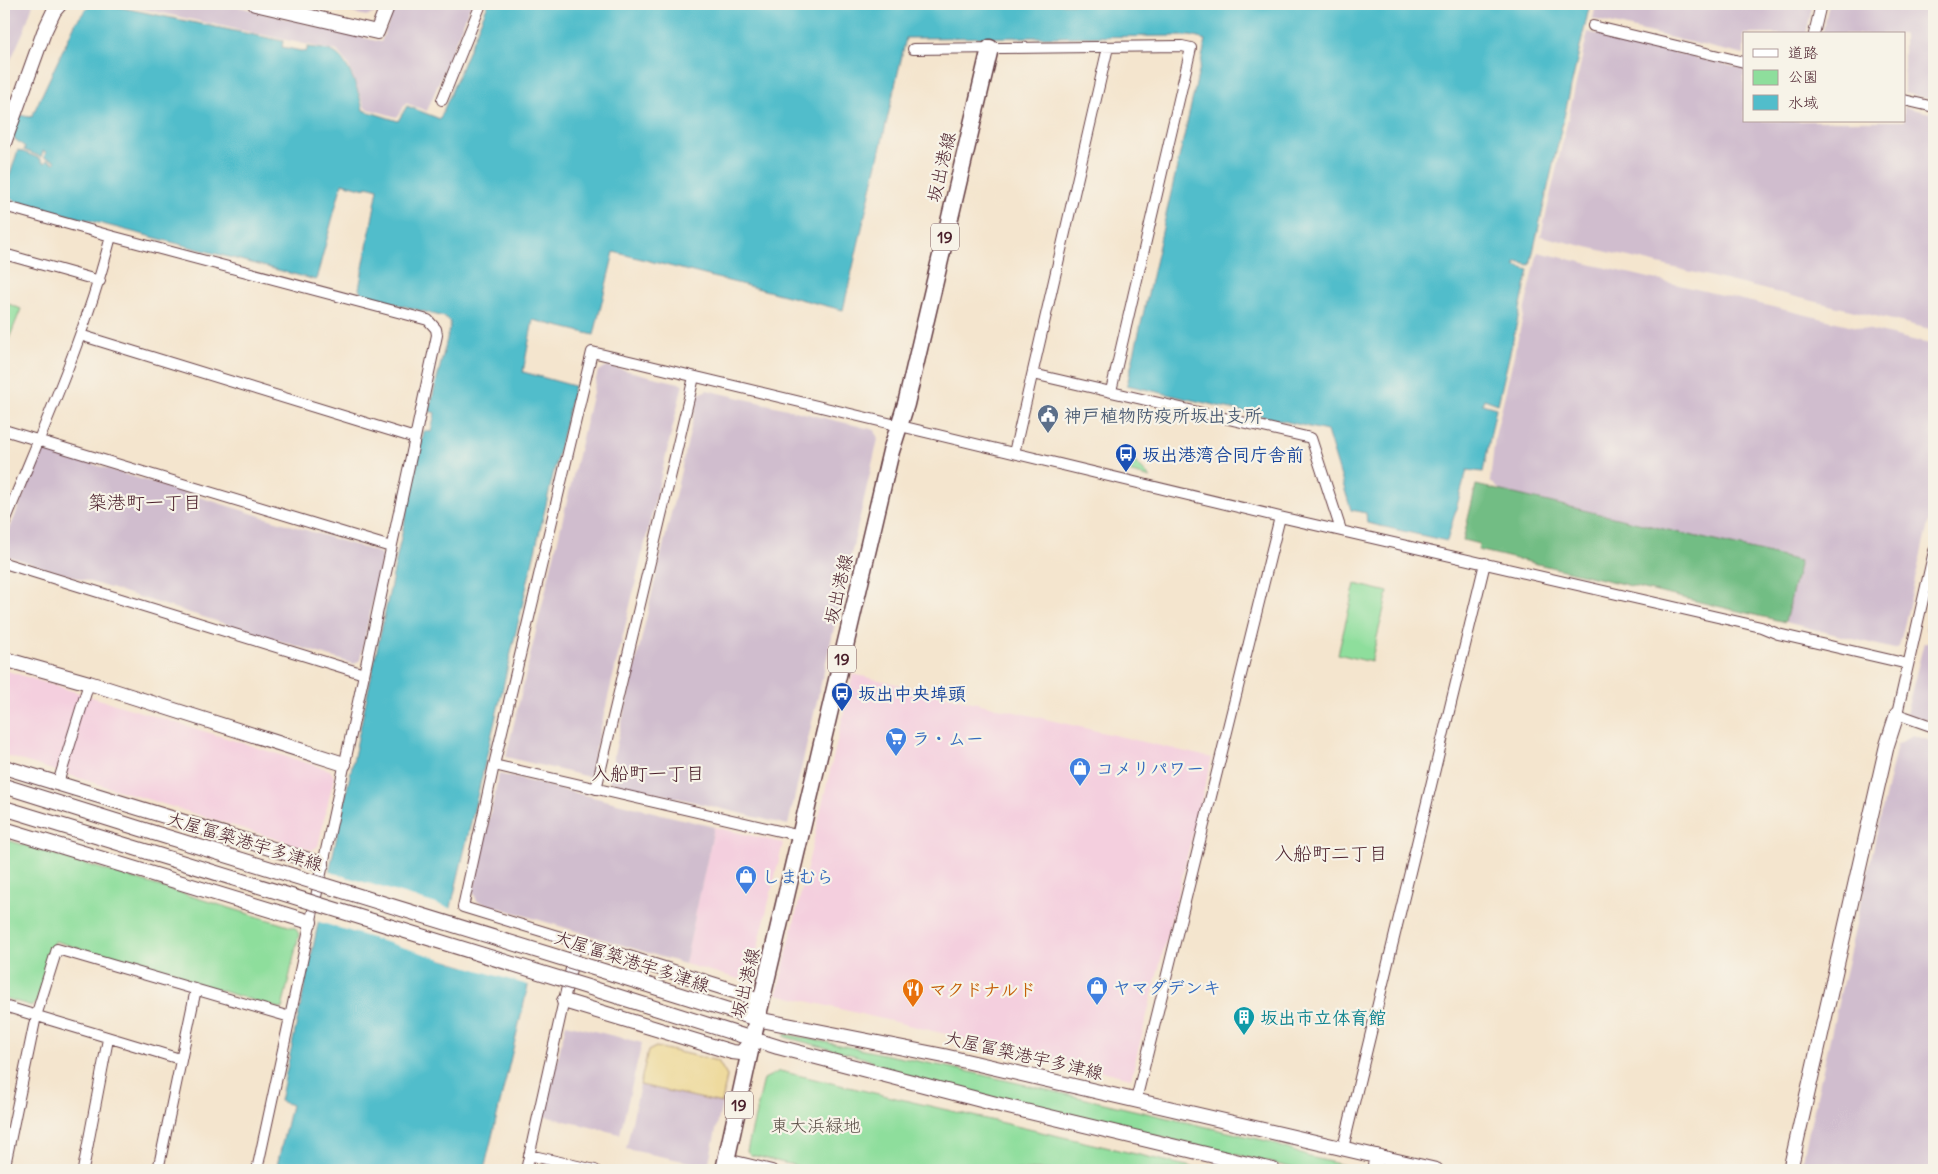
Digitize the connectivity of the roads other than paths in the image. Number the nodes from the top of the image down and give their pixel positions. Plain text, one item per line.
1 (255, 4) edge
2 (388, 4) edge
3 (481, 4) edge
4 (1821, 4) edge
5 (56, 6) edge
6 (1593, 26) dead end
7 (1814, 32) edge
8 (1108, 47) junction
9 (990, 48) junction
10 (913, 49) dead end
11 (1743, 62) edge
12 (442, 100) dead end
13 (1906, 100) edge
14 (1934, 107) edge
15 (4, 142) edge
16 (4, 206) edge
17 (111, 236) junction
18 (4, 254) edge
19 (100, 281) junction
20 (80, 335) junction
21 (1033, 374) junction
22 (694, 376) junction
23 (1111, 391) junction
24 (899, 426) junction
25 (4, 430) edge
26 (415, 438) junction
27 (37, 440) junction
28 (1014, 453) junction
29 (1280, 516) junction
30 (4, 524) edge
31 (1341, 530) junction
32 (392, 547) junction
33 (1934, 551) edge
34 (4, 563) edge
35 (1485, 563) junction
36 (1932, 571) edge
37 (4, 659) edge
38 (1908, 664) junction
39 (364, 674) junction
40 (89, 683) junction
41 (1897, 714) junction
42 (1934, 727) edge
43 (344, 764) junction
44 (494, 765) junction
45 (4, 767) edge
46 (58, 784) junction
47 (4, 786) edge
48 (596, 789) junction
49 (4, 808) edge
50 (4, 830) edge
51 (800, 836) junction
52 (322, 864) junction
53 (310, 922) junction
54 (577, 942) junction
55 (196, 989) junction
56 (564, 1001) junction
57 (4, 1006) edge
58 (36, 1016) junction
59 (290, 1017) junction
60 (758, 1019) junction
61 (108, 1039) junction
62 (753, 1039) junction
63 (180, 1059) junction
64 (1136, 1100) junction
65 (1343, 1148) junction
66 (529, 1155) junction
67 (1376, 1163) edge
68 (726, 1165) edge
69 (4, 1170) edge
70 (83, 1170) edge
71 (158, 1170) edge
72 (257, 1170) edge
73 (526, 1170) edge
74 (595, 1170) edge
75 (772, 1170) edge
76 (1273, 1170) edge
77 (1436, 1170) edge
78 (1790, 1170) edge

1 - 2 main road
3 - 12 street
4 - 7 street
5 - 15 main road
6 - 11 street
8 - 9 street
8 - 21 street
8 - 23 street
9 - 10 street
9 - 24 main road, 坂出港線 / 19
13 - 14 street
16 - 17 street
17 - 19 street
17 - 26 street
18 - 19 street
19 - 20 street
20 - 26 street
20 - 27 street
21 - 23 street
21 - 28 street
22 - 24 street
22 - 44 street
22 - 48 street
23 - 31 street
24 - 28 street
24 - 51 main road, 坂出港線 / 19
25 - 27 street
26 - 32 street
27 - 30 street
27 - 32 street
28 - 29 street
29 - 31 street
29 - 64 street
31 - 35 street
32 - 39 street
33 - 36 street
34 - 39 street
35 - 38 street
35 - 65 street
36 - 38 street
37 - 40 main road
38 - 41 street
39 - 43 street
40 - 43 main road
40 - 46 street
41 - 42 street
41 - 78 main road
43 - 52 street
44 - 48 street
44 - 54 street
45 - 46 main road
46 - 52 main road
47 - 60 main road, 大屋冨築港宇多津線, bridge
48 - 51 street
49 - 62 main road, bridge
50 - 53 main road
51 - 60 main road, 坂出港線 / 19
52 - 53 street
53 - 59 street
54 - 56 street
54 - 60 main road
55 - 58 street
55 - 59 street
55 - 63 street
56 - 62 main road
56 - 66 street
57 - 58 street
58 - 61 street
58 - 69 street
59 - 72 street
60 - 62 main road, 坂出港線 / 19
60 - 64 main road, 大屋冨築港宇多津線
61 - 63 street
61 - 70 street
62 - 68 main road, 坂出港線 / 19
62 - 76 main road
63 - 71 street
64 - 65 main road, 大屋冨築港宇多津線
65 - 67 main road, 大屋冨築港宇多津線
66 - 73 street
66 - 74 street
67 - 77 main road, 大屋冨築港宇多津線
68 - 75 street

